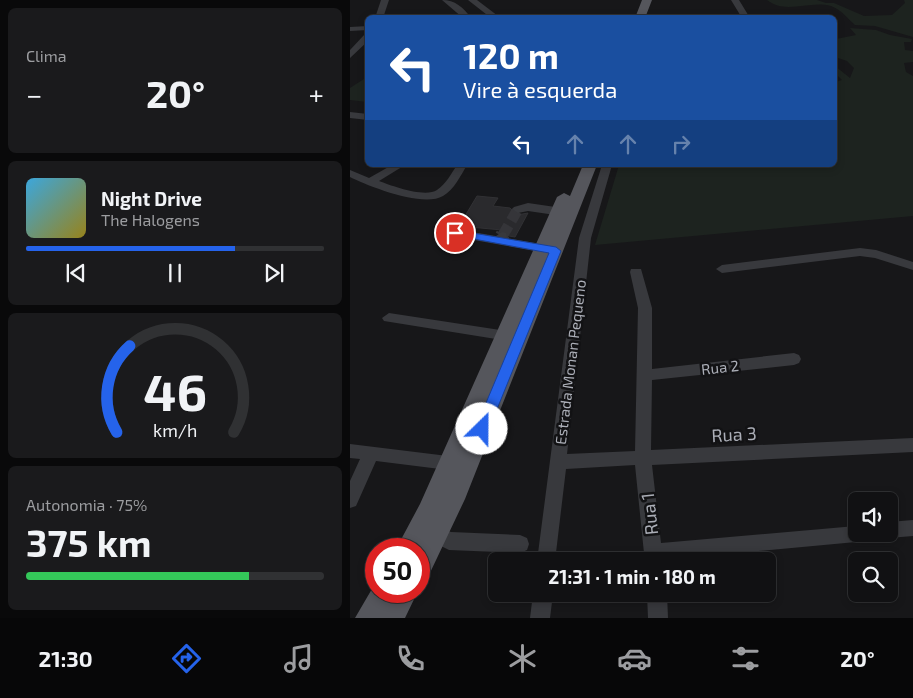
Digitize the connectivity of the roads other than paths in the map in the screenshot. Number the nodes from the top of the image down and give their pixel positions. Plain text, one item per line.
1 (385, 0) edge
2 (446, 0) edge
3 (472, 0) edge
4 (647, 0) edge
5 (735, 0) edge
6 (380, 15) edge
7 (464, 15) edge
8 (493, 15) edge
9 (641, 15) edge
10 (744, 15) edge
11 (365, 28) edge
12 (350, 29) edge
13 (365, 39) edge
14 (350, 55) edge
15 (350, 115) edge
16 (365, 118) edge
17 (396, 167) edge
18 (461, 167) edge
19 (578, 167) edge
20 (589, 167) edge
21 (606, 167) edge
22 (350, 173) edge
23 (368, 183) junction
24 (518, 209) dead end
25 (564, 212) junction
26 (455, 233) dead end
27 (549, 250) junction
28 (913, 266) edge
29 (722, 269) dead end
30 (636, 272) dead end
31 (389, 318) dead end
32 (512, 337) junction
33 (794, 359) dead end
34 (646, 375) junction
35 (913, 445) edge
36 (350, 451) edge
37 (371, 454) junction
38 (643, 458) junction
39 (557, 462) junction
40 (458, 464) junction
41 (350, 500) edge
42 (913, 528) edge
43 (898, 529) edge
44 (437, 535) junction
45 (848, 535) edge
46 (414, 538) edge
47 (520, 544) dead end
48 (430, 548) edge
49 (547, 552) edge
50 (653, 552) edge
51 (698, 552) edge
52 (542, 602) edge
53 (657, 602) edge
54 (377, 603) edge
55 (399, 603) edge
56 (368, 618) edge
57 (391, 618) edge
58 (540, 618) edge
59 (658, 618) edge

1 - 6 street
2 - 7 street
3 - 8 street
4 - 9 main road
5 - 10 street
11 - 12 street
13 - 14 street
15 - 16 street
17 - 23 street
18 - 23 street
19 - 25 main road
20 - 25 main road
21 - 39 street, Estrada Monan Pequeno
22 - 23 street
24 - 25 lane
25 - 27 main road
26 - 27 street
27 - 32 main road
28 - 29 street
30 - 34 street, Rua 1
31 - 32 street
32 - 40 main road
33 - 34 street, Rua 2
34 - 38 street, Rua 1
35 - 38 street, Rua 3
36 - 37 street
37 - 40 street
37 - 41 street
38 - 39 street, Rua 3
38 - 50 street, Rua 1
39 - 49 street, Estrada Monan Pequeno
40 - 44 main road
40 - 46 main road
42 - 43 street
44 - 47 street
44 - 48 main road
45 - 51 street, Rua 1
52 - 58 street
53 - 59 street
54 - 56 main road
55 - 57 main road

